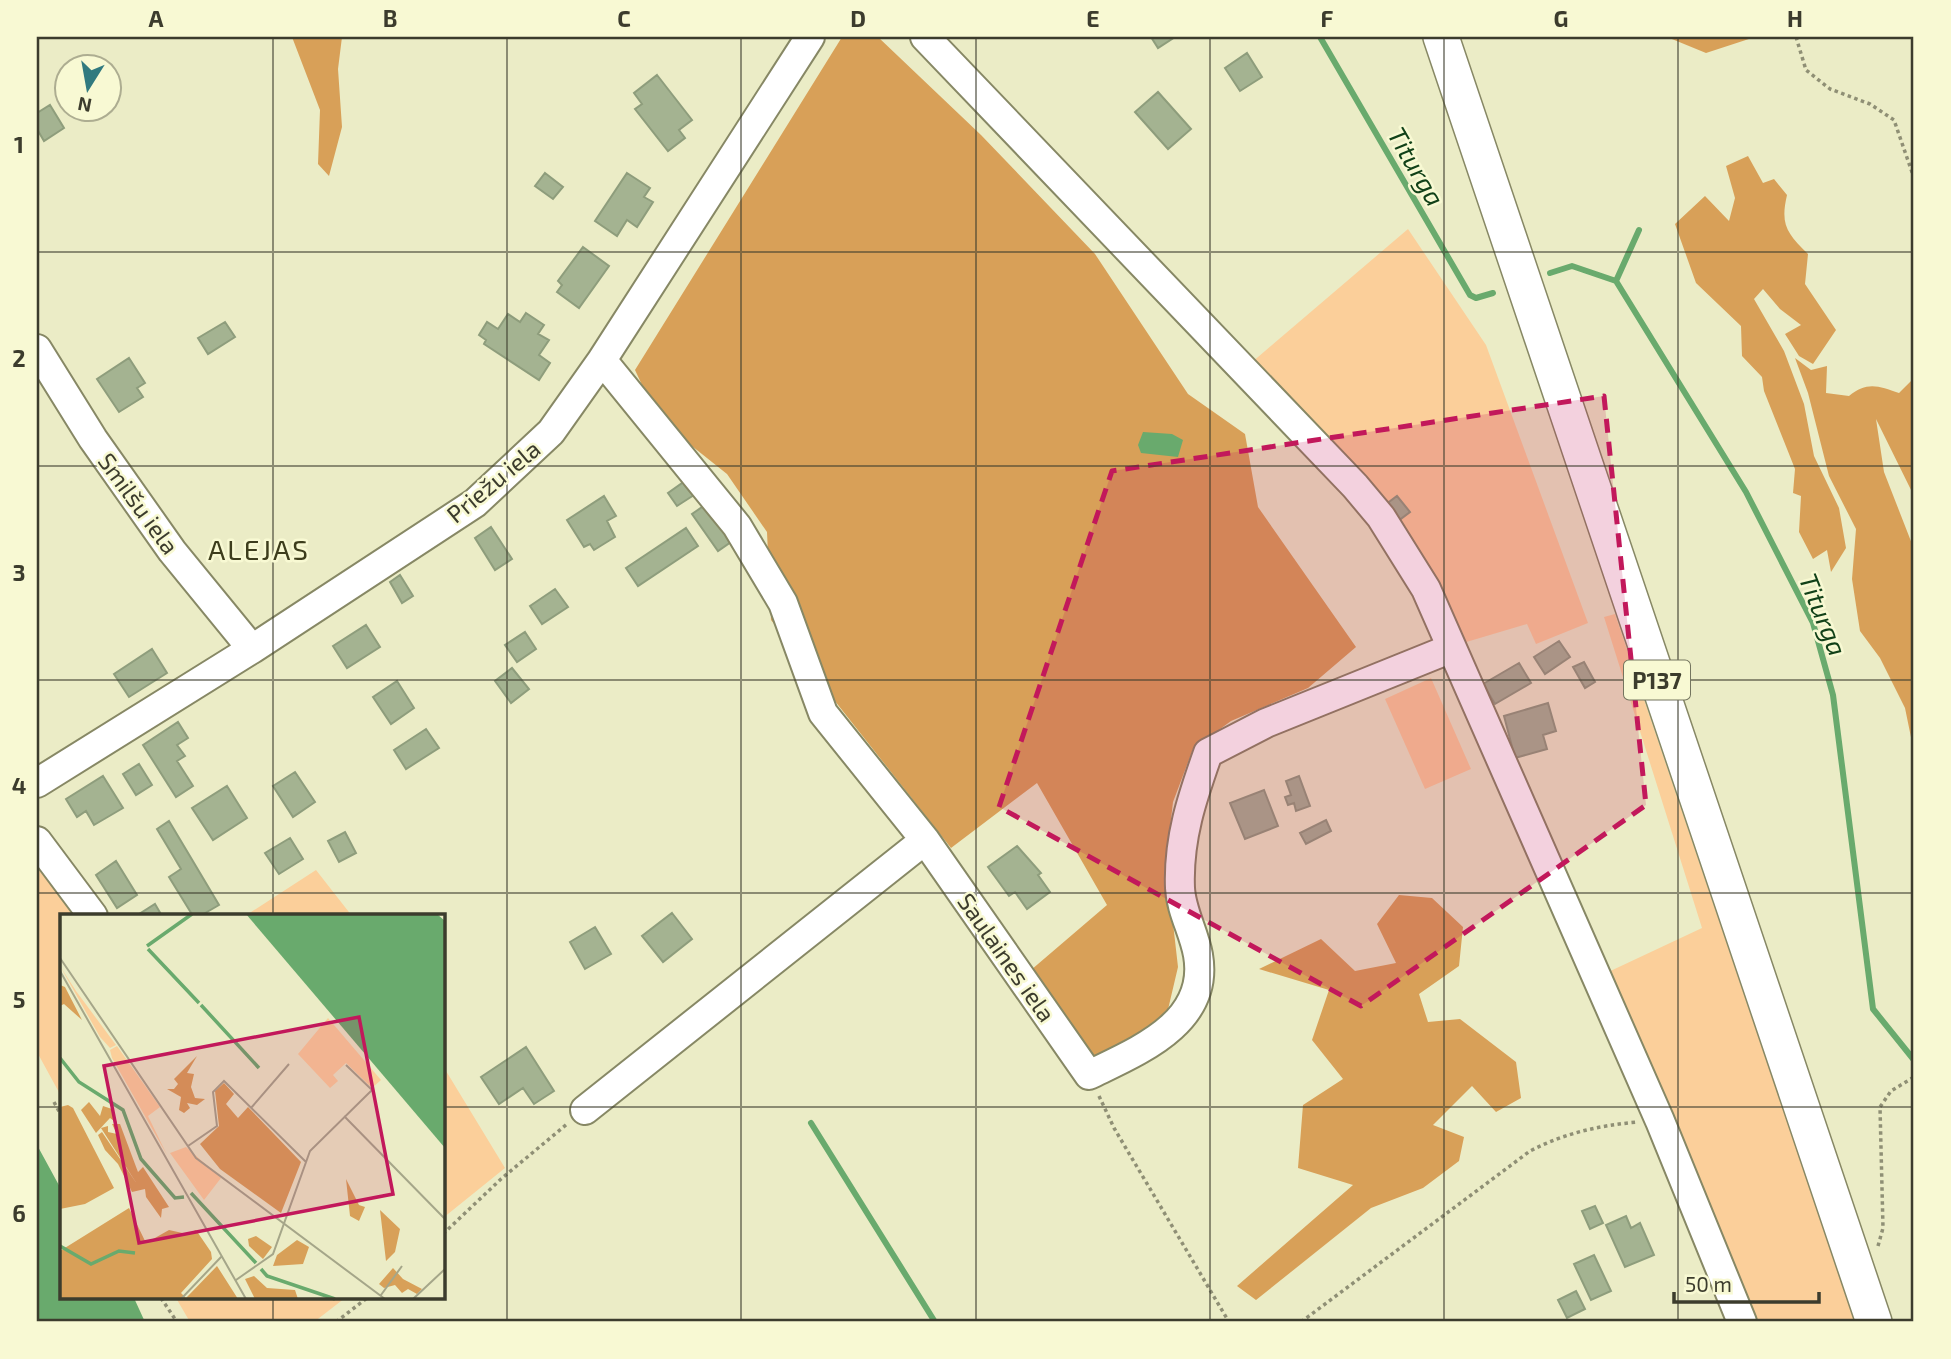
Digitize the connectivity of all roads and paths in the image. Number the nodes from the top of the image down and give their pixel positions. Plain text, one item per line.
1 (810, 37) edge
2 (925, 37) edge
3 (1441, 37) edge
4 (1796, 37) edge
5 (1914, 178) edge
6 (37, 349) edge
7 (602, 360) junction
8 (1452, 648) junction
9 (252, 649) junction
10 (37, 783) edge
11 (925, 840) junction
12 (37, 841) edge
13 (92, 914) edge
14 (1090, 1075) junction
15 (1914, 1077) edge
16 (54, 1102) dead end
17 (584, 1110) joint
18 (60, 1113) edge
19 (1660, 1121) junction
20 (444, 1233) edge
21 (1877, 1248) dead end
22 (162, 1300) edge
23 (364, 1300) edge
24 (177, 1322) edge
25 (336, 1322) edge
26 (1229, 1322) edge
27 (1301, 1322) edge
28 (1742, 1322) edge
29 (1874, 1322) edge

1 - 7 street, Priežu iela
2 - 8 street
3 - 29 main road, P137
4 - 5 path
6 - 9 street, Smilšu iela
7 - 9 street, Priežu iela
7 - 11 street, Saulaines iela
8 - 14 street
8 - 19 street
9 - 10 street, Priežu iela
11 - 14 street, Saulaines iela
11 - 17 street
12 - 13 street
14 - 26 path
15 - 21 path
16 - 18 path
17 - 20 path
19 - 27 path
19 - 28 street
22 - 24 path
23 - 25 path

